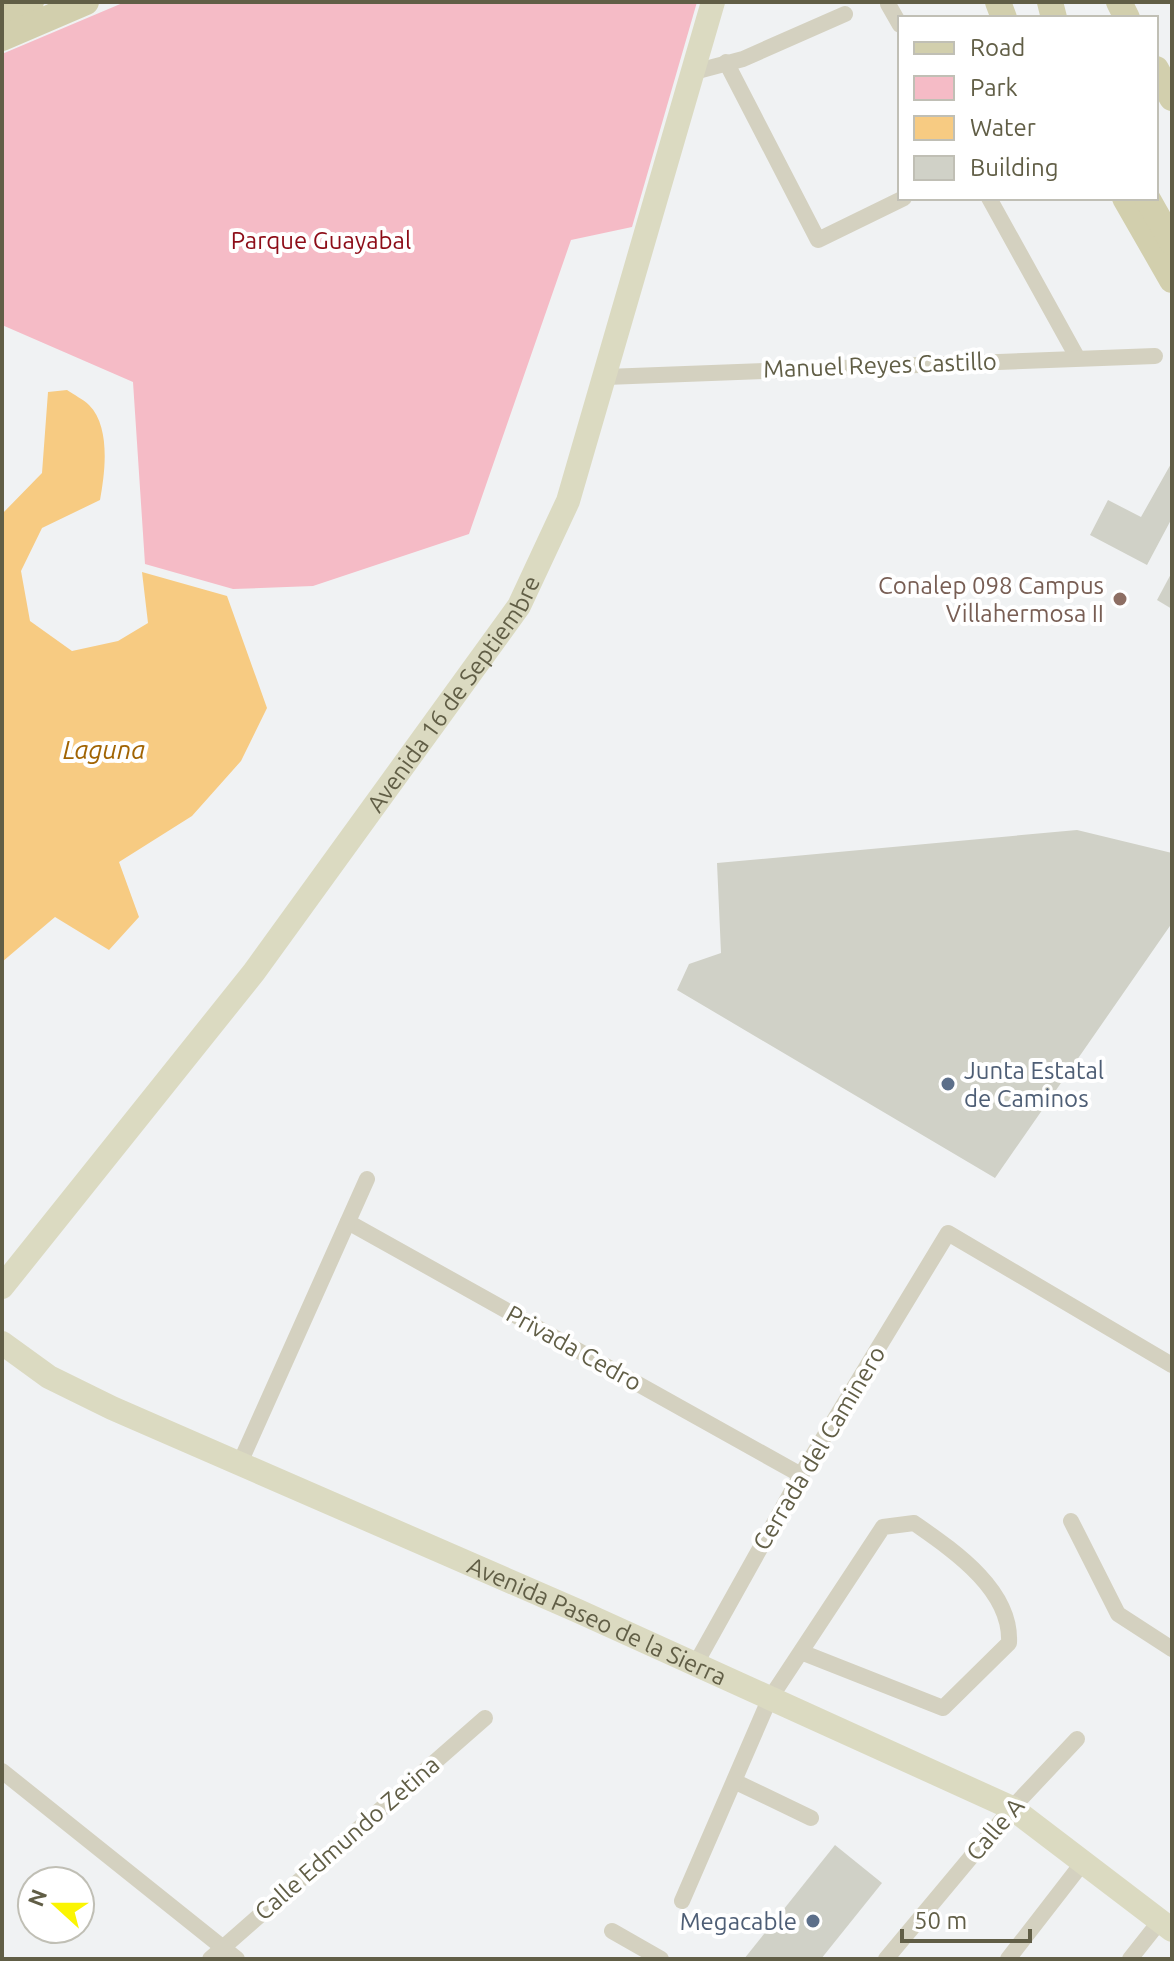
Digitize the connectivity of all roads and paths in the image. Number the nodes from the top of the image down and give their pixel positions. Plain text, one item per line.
1 (31, 2) edge
2 (86, 2) edge
3 (713, 2) edge
4 (888, 4) edge
5 (2, 14) edge
6 (845, 14) dead end
7 (898, 22) edge
8 (2, 38) edge
9 (726, 62) junction
10 (694, 72) junction
11 (900, 200) edge
12 (990, 200) edge
13 (1126, 200) edge
14 (1148, 200) edge
15 (1172, 242) edge
16 (1172, 280) edge
17 (1155, 356) dead end
18 (1077, 357) junction
19 (606, 377) junction
20 (367, 1179) dead end
21 (348, 1222) junction
22 (2, 1287) edge
23 (2, 1343) edge
24 (1172, 1365) edge
25 (239, 1465) junction
26 (801, 1475) junction
27 (1071, 1521) dead end
28 (1172, 1649) edge
29 (801, 1652) junction
30 (695, 1665) junction
31 (769, 1700) junction
32 (485, 1718) dead end
33 (1077, 1739) dead end
34 (2, 1771) edge
35 (736, 1782) junction
36 (1012, 1808) junction
37 (811, 1818) dead end
38 (1084, 1861) junction
39 (682, 1901) dead end
40 (1166, 1925) edge
41 (612, 1931) dead end
42 (215, 1953) edge
43 (237, 1959) edge
44 (661, 1959) edge
45 (886, 1959) edge
46 (1008, 1959) edge
47 (1130, 1959) edge

1 - 5 main road
2 - 8 main road
3 - 10 main road, Avenida 16 de Septiembre
4 - 7 street
6 - 9 street
9 - 10 street
9 - 11 street
10 - 19 main road, Avenida 16 de Septiembre
12 - 18 street
13 - 16 main road
14 - 15 main road
17 - 18 street, Manuel Reyes Castillo
18 - 19 street, Manuel Reyes Castillo
19 - 22 main road, Avenida 16 de Septiembre
20 - 21 street
21 - 25 street
21 - 26 street, Privada Cedro
23 - 25 main road, Avenida Paseo de la Sierra
24 - 26 street, Cerrada del Caminero
25 - 30 main road, Avenida Paseo de la Sierra
26 - 30 street, Cerrada del Caminero
27 - 28 street
29 - 29 street
29 - 31 street
30 - 31 main road, Avenida Paseo de la Sierra
31 - 35 street
31 - 36 main road, Avenida Paseo de la Sierra
32 - 42 street, Calle Edmundo Zetina
33 - 36 street, Calle A
34 - 42 street
35 - 37 street
35 - 39 street
36 - 38 main road, Avenida Paseo de la Sierra
36 - 45 street, Calle A
38 - 40 main road, Avenida Paseo de la Sierra
38 - 46 street
40 - 47 street
41 - 44 street
42 - 43 street

